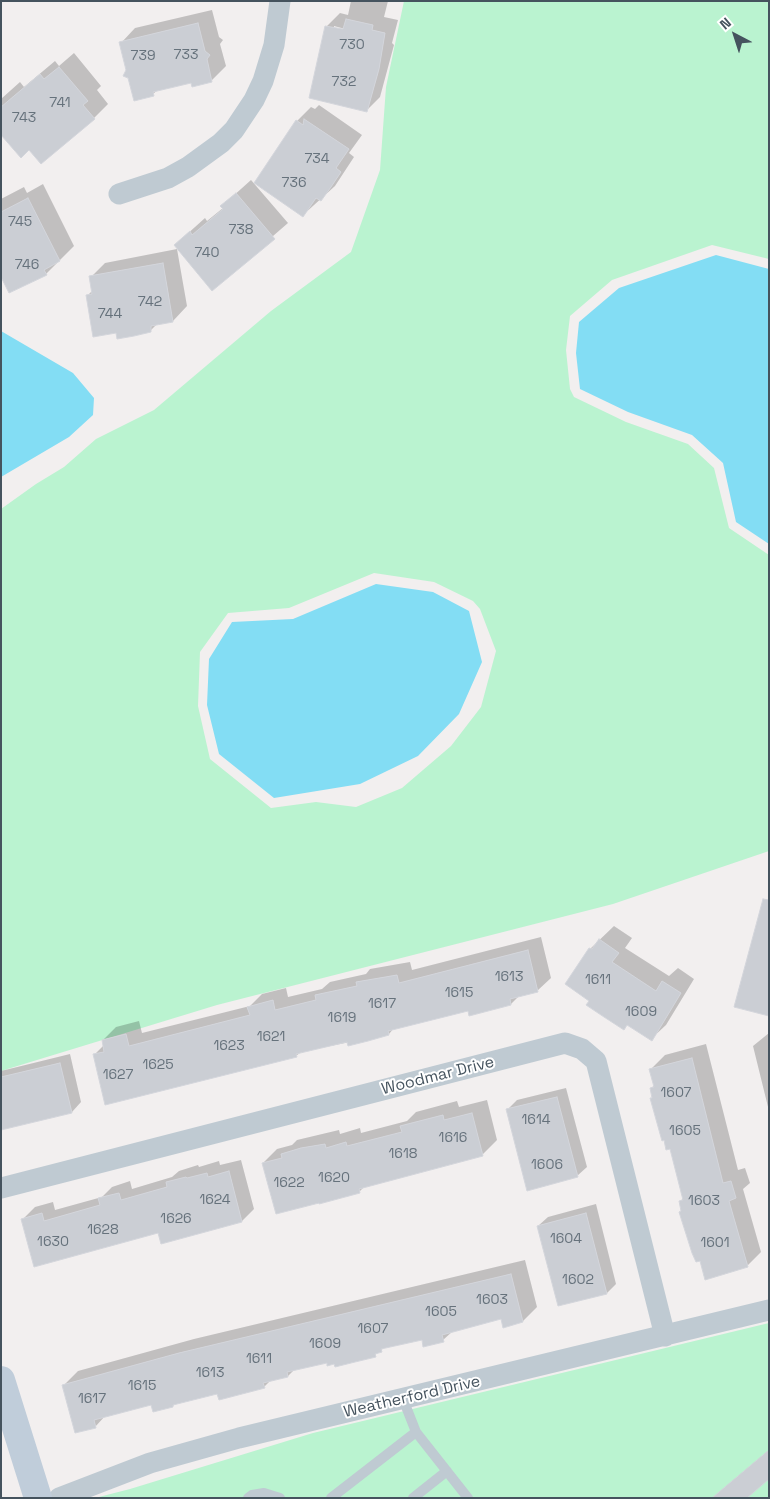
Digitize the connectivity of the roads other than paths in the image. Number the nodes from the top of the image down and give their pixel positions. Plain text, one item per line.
1 (280, 1) edge
2 (119, 194) dead end
3 (1, 1188) edge
4 (769, 1310) edge
5 (665, 1336) junction
6 (1, 1380) edge
7 (403, 1399) junction
8 (416, 1432) junction
9 (447, 1470) junction
10 (38, 1498) edge
11 (60, 1498) edge
12 (248, 1498) edge
13 (280, 1498) edge
14 (331, 1498) edge
15 (413, 1498) edge
16 (468, 1498) edge

1 - 2 street
3 - 5 street, Woodmar Drive
4 - 5 street, Weatherford Drive
5 - 7 street, Weatherford Drive
6 - 10 street
7 - 8 lane
7 - 11 street, Weatherford Drive
8 - 9 lane
8 - 14 lane
9 - 15 lane
9 - 16 lane
12 - 13 lane

